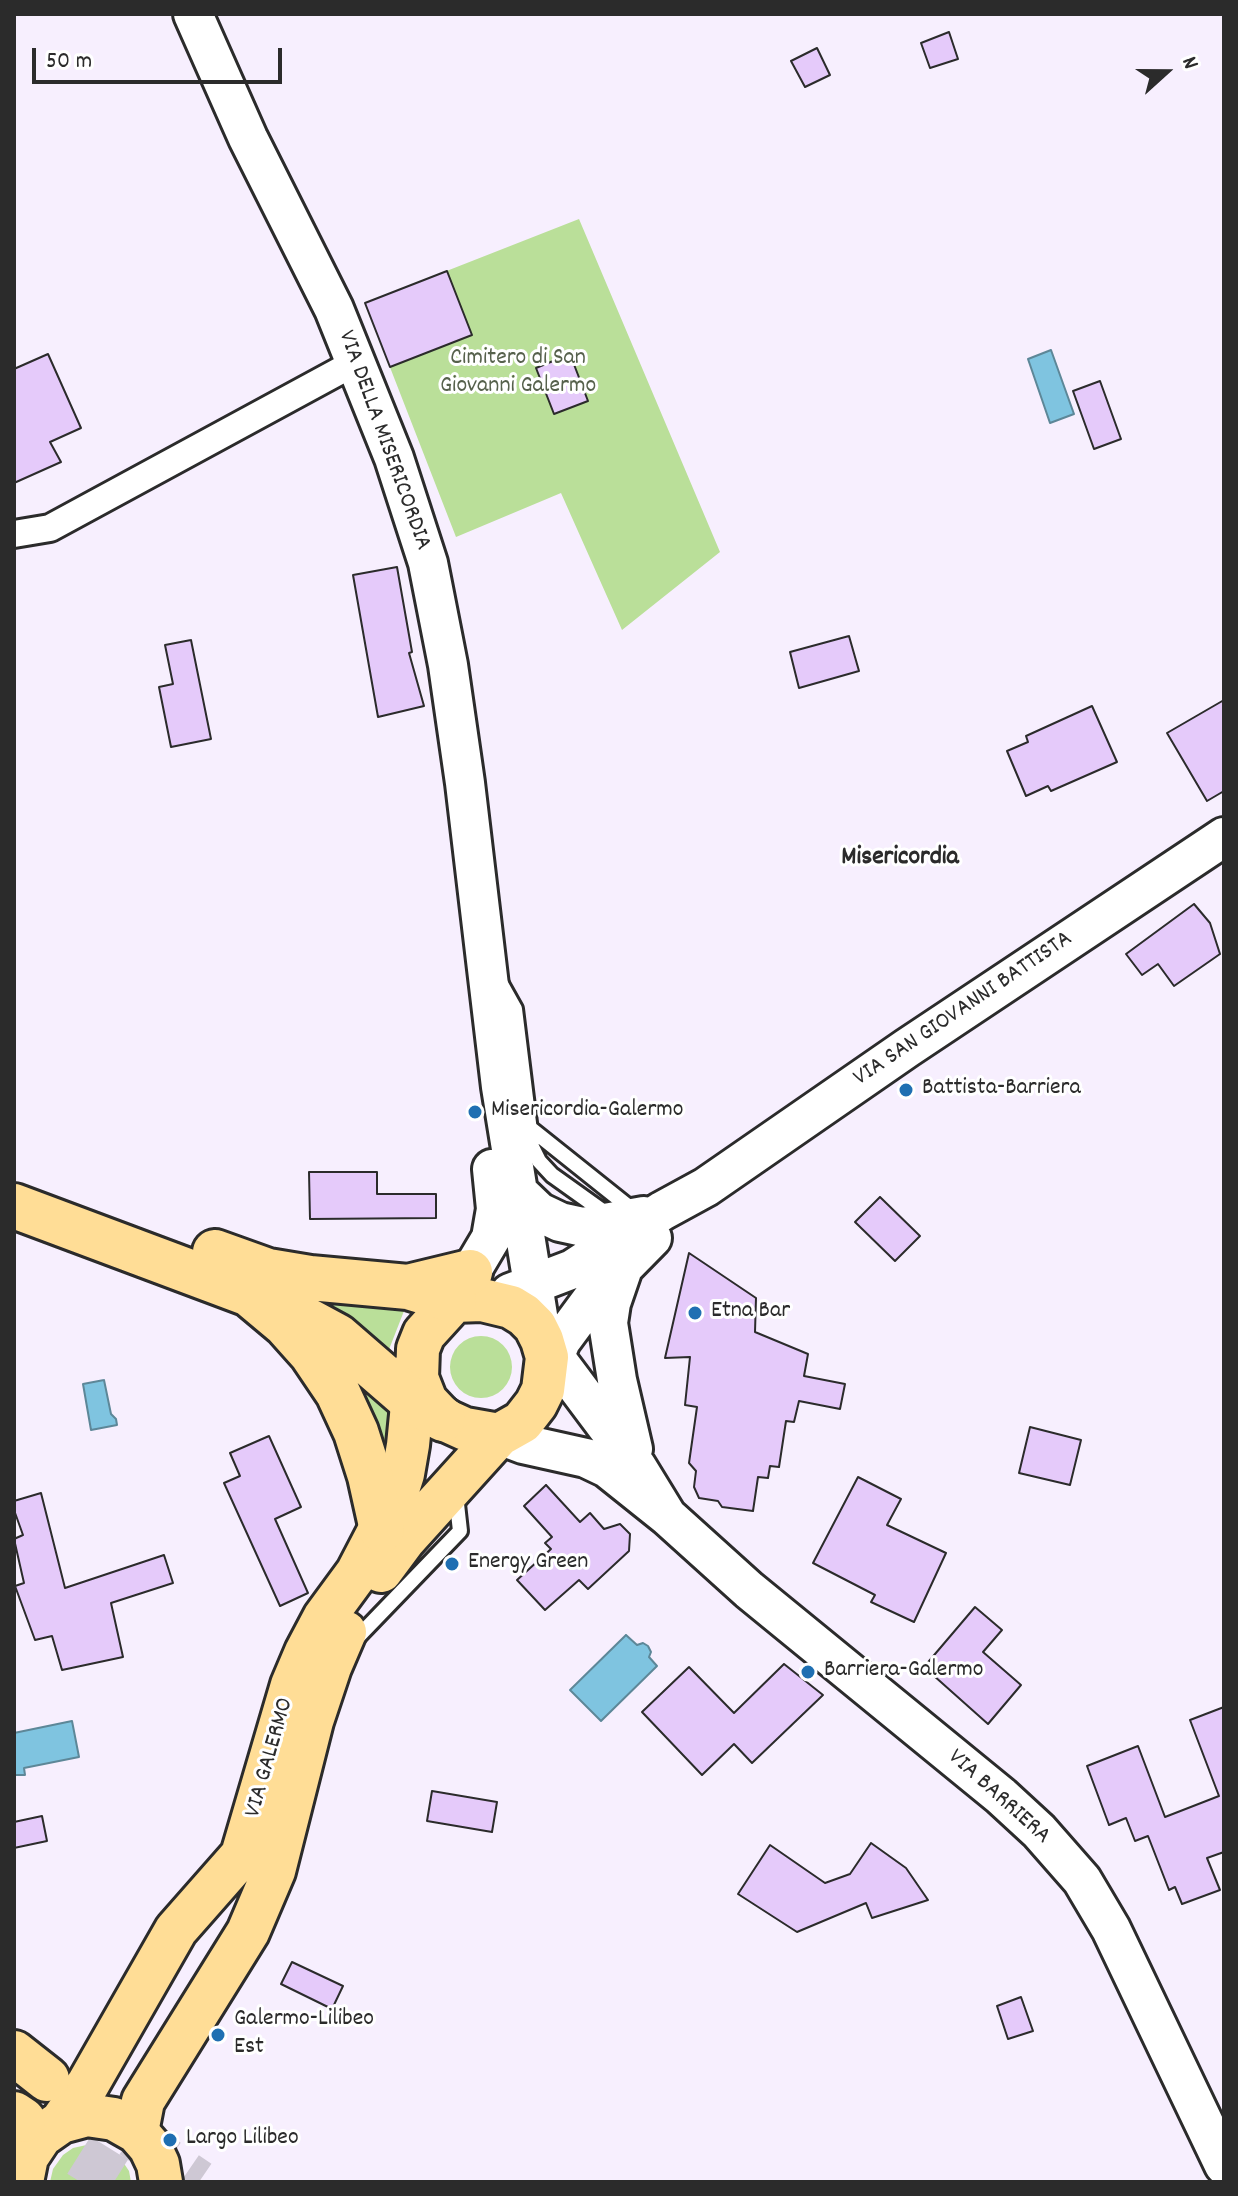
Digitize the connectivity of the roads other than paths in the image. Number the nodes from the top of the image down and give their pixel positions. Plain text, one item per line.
1 (193, 14) edge
2 (356, 362) junction
3 (14, 534) edge
4 (1224, 837) edge
5 (483, 951) junction
6 (501, 1087) junction
7 (530, 1128) junction
8 (14, 1179) edge
9 (706, 1187) junction
10 (517, 1191) junction
11 (14, 1206) edge
12 (640, 1216) junction
13 (624, 1264) junction
14 (532, 1285) junction
15 (469, 1291) junction
16 (249, 1294) junction
17 (547, 1357) junction
18 (424, 1395) junction
19 (511, 1440) junction
20 (637, 1467) junction
21 (667, 1516) junction
22 (382, 1530) junction
23 (33, 2119) edge
24 (137, 2132) junction
25 (1224, 2165) edge
26 (22, 2182) edge
27 (161, 2182) edge

1 - 2 main road, VIA DELLA MISERICORDIA
2 - 3 street
2 - 5 main road, VIA DELLA MISERICORDIA
4 - 9 main road, VIA SAN GIOVANNI BATTISTA
5 - 6 main road, VIA DELLA MISERICORDIA
5 - 7 lane
6 - 10 main road, VIA DELLA MISERICORDIA
6 - 15 main road
7 - 12 lane
7 - 12 lane
8 - 15 highway
9 - 12 main road
9 - 13 main road
10 - 12 main road
10 - 14 main road, VIA DELLA MISERICORDIA
11 - 16 highway
12 - 14 main road
13 - 17 main road
13 - 20 main road
14 - 15 main road
14 - 17 main road, VIA DELLA MISERICORDIA
15 - 17 main road
15 - 18 main road
16 - 18 highway
16 - 22 highway
17 - 19 main road
17 - 20 main road
18 - 19 main road
18 - 22 main road, VIA GALERMO
19 - 21 main road
19 - 24 main road, VIA GALERMO
20 - 21 main road
21 - 25 main road, VIA BARRIERA
22 - 23 main road, VIA GALERMO
23 - 24 main road
23 - 26 main road, VIA GALERMO
24 - 27 main road

